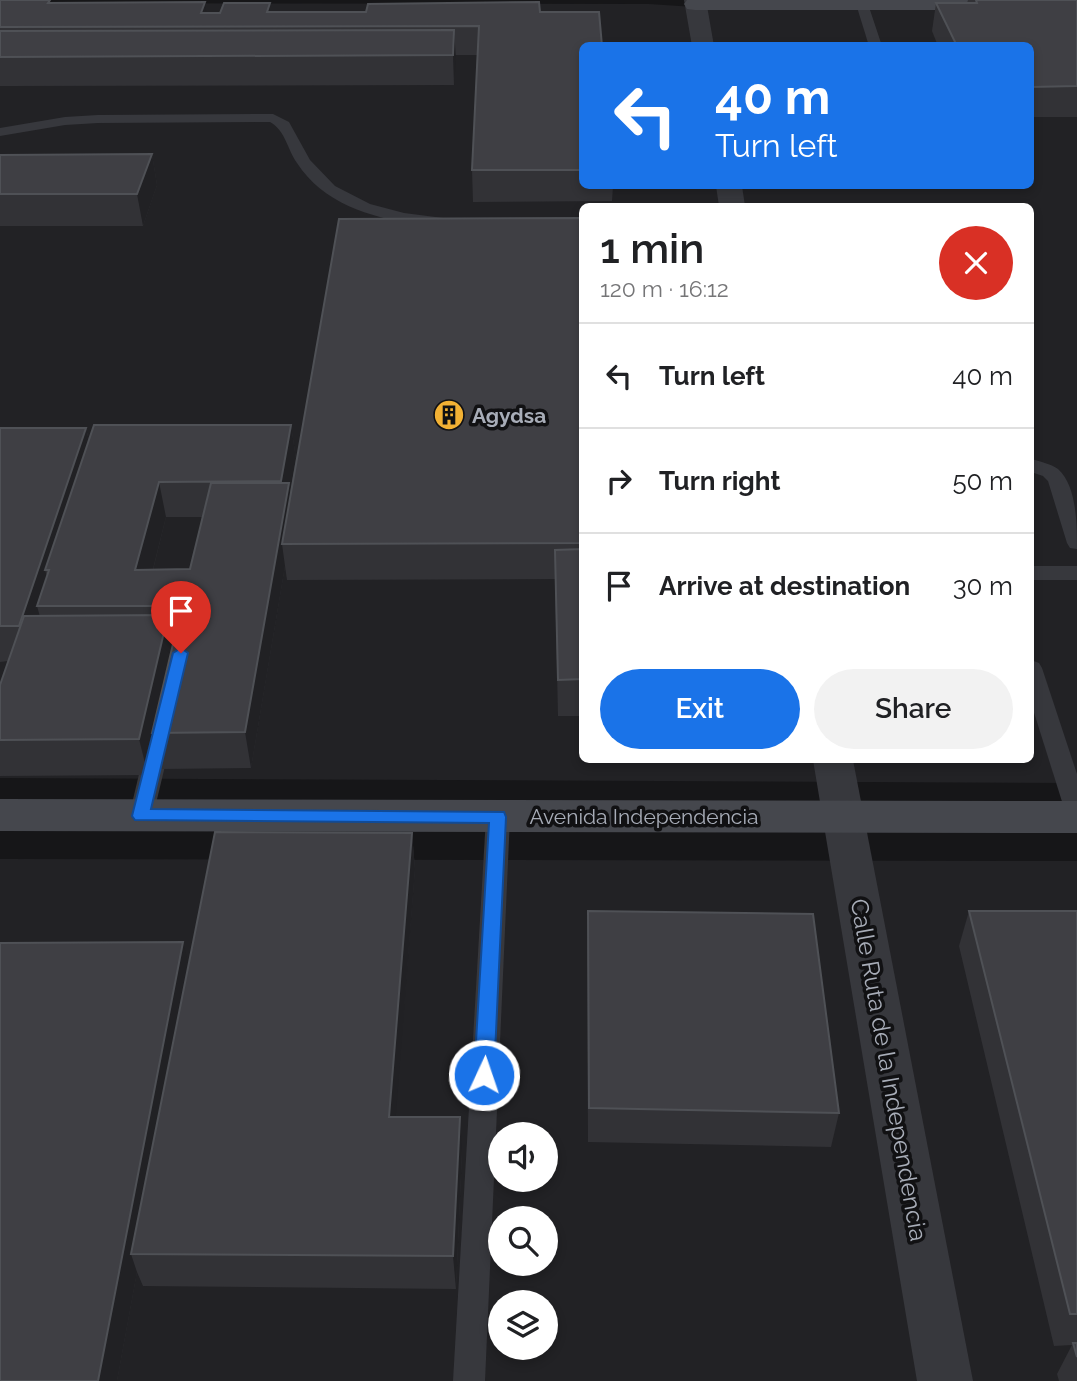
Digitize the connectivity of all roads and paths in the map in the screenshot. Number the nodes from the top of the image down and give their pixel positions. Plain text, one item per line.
1 (695, 2) edge
2 (862, 4) junction
3 (1077, 4) edge
4 (702, 42) edge
5 (875, 42) edge
6 (0, 132) edge
7 (462, 225) edge
8 (1034, 466) edge
9 (1077, 543) edge
10 (1034, 573) edge
11 (1077, 573) edge
12 (1034, 677) edge
13 (170, 693) edge
14 (834, 763) edge
15 (1077, 811) edge
16 (0, 815) edge
17 (141, 816) junction
18 (843, 816) junction
19 (498, 817) junction
20 (1077, 817) edge
21 (469, 1381) edge
22 (946, 1381) edge

1 - 2 main road
1 - 4 street
2 - 3 main road
2 - 5 lane
6 - 7 lane
8 - 9 lane
10 - 11 lane
12 - 15 lane
13 - 17 lane
14 - 18 street, Calle Ruta de la Independencia
16 - 17 main road, Avenida Independencia
17 - 19 main road, Avenida Independencia
18 - 19 main road, Avenida Independencia
18 - 20 main road, Avenida Independencia
18 - 22 street, Calle Ruta de la Independencia
19 - 21 lane

